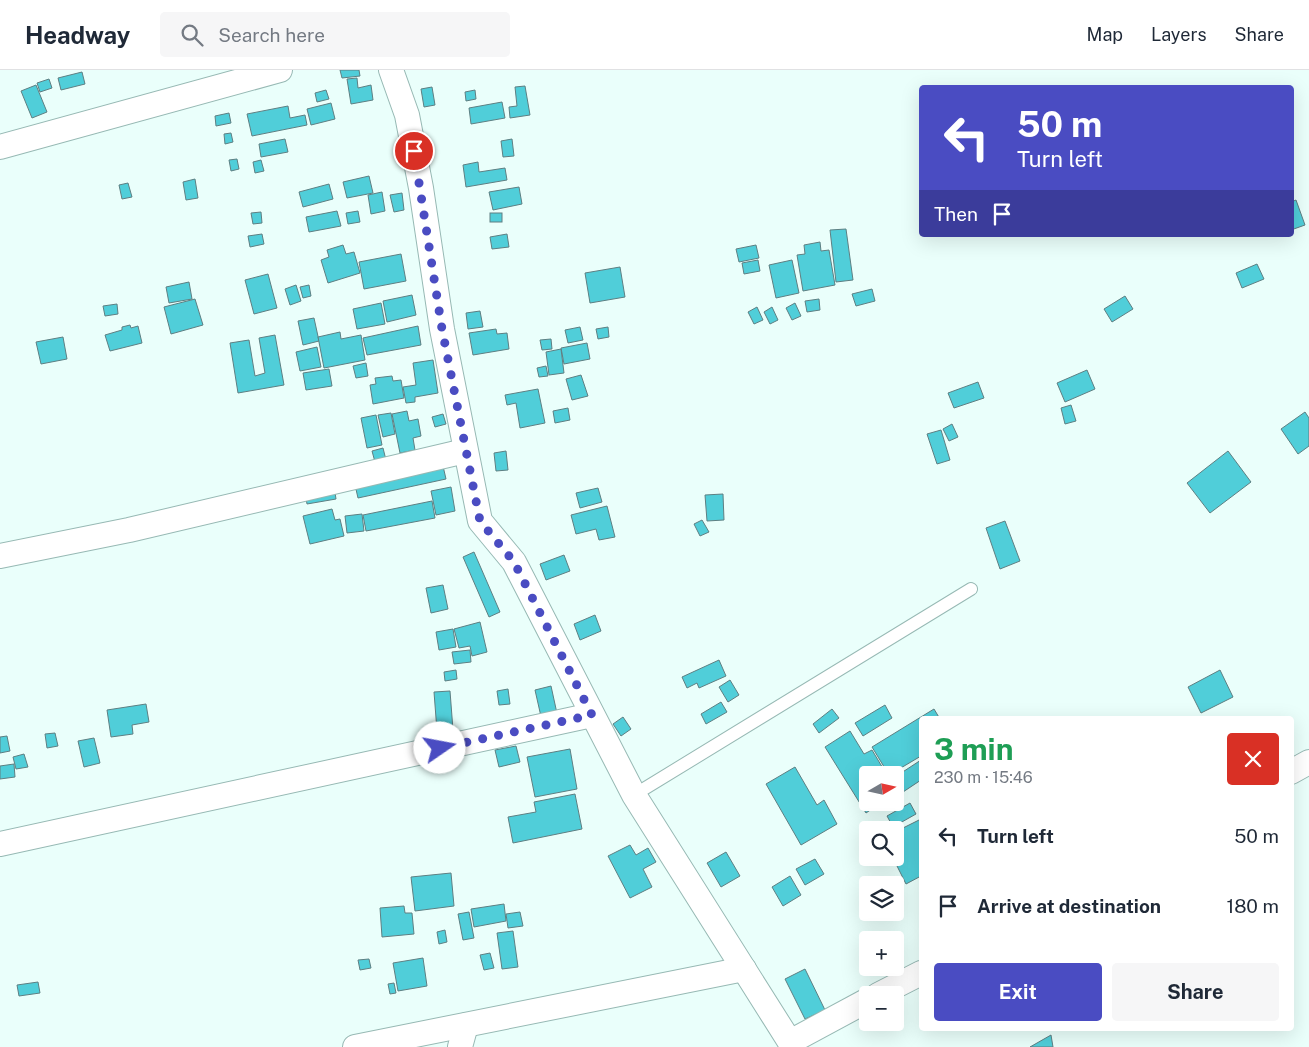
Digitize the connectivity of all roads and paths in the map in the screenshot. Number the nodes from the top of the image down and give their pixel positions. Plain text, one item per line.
1 (280, 70) edge
2 (391, 70) edge
3 (0, 147) edge
4 (465, 451) junction
5 (0, 556) edge
6 (971, 589) dead end
7 (592, 715) junction
8 (1309, 762) edge
9 (1294, 770) edge
10 (634, 795) junction
11 (0, 844) edge
12 (744, 969) junction
13 (919, 975) edge
14 (896, 986) edge
15 (859, 1005) edge
16 (463, 1036) edge
17 (792, 1045) edge
18 (355, 1047) edge

1 - 3 street
2 - 4 street
4 - 5 street
4 - 7 street
6 - 10 lane
7 - 10 street
7 - 11 street
8 - 9 street
10 - 12 street
12 - 16 street
12 - 17 street
13 - 14 street
15 - 17 street
16 - 18 street

